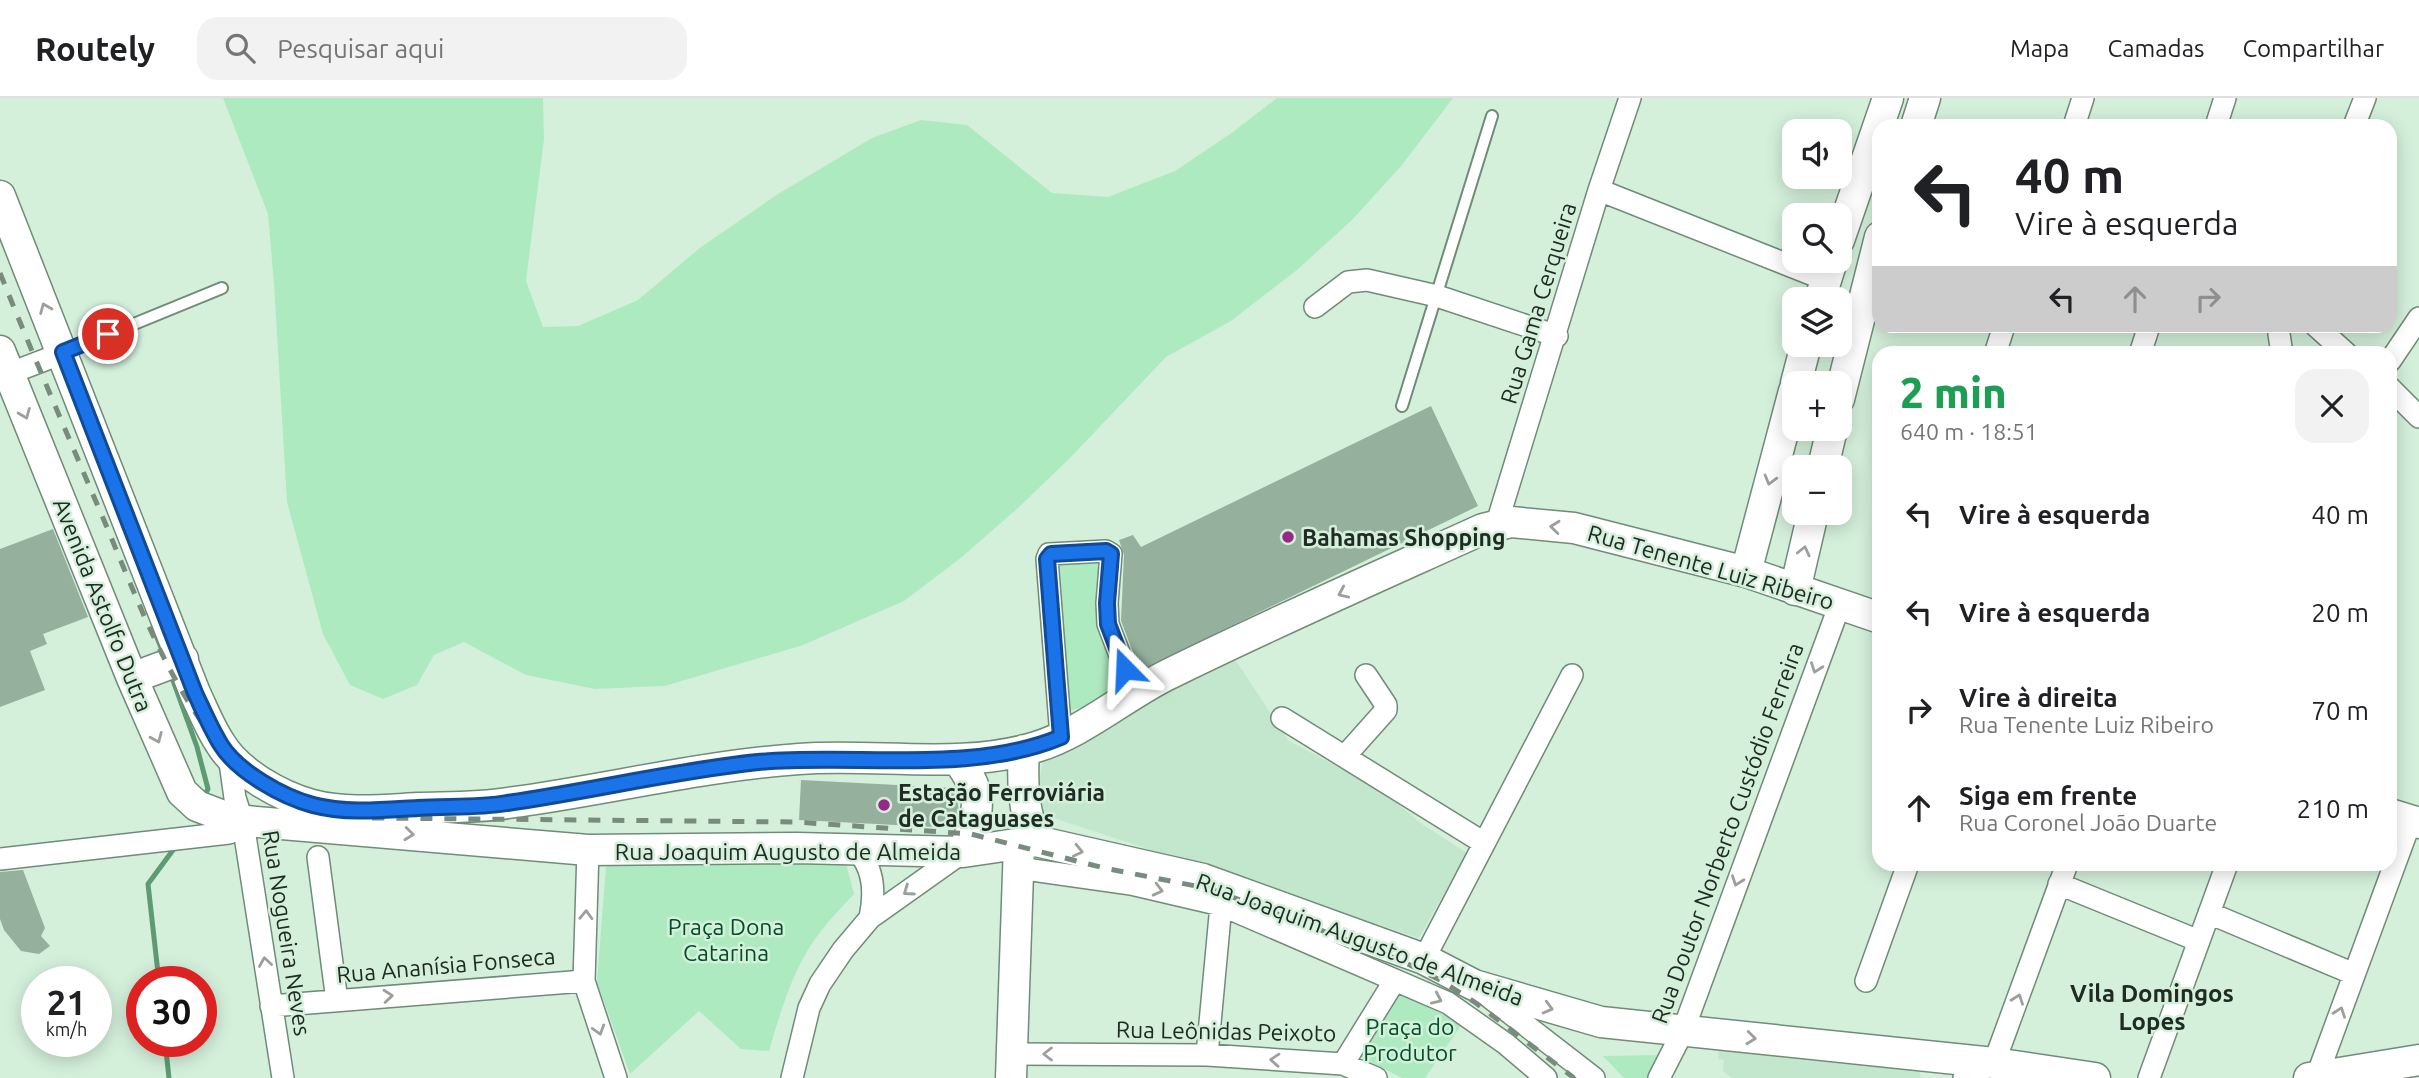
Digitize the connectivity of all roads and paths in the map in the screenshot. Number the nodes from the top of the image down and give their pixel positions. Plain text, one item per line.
1 (1630, 98) edge
2 (1888, 98) edge
3 (1925, 98) edge
4 (2083, 98) edge
5 (2225, 98) edge
6 (2365, 98) edge
7 (1492, 116) dead end
8 (1881, 119) edge
9 (1918, 119) edge
10 (2076, 119) edge
11 (2218, 119) edge
12 (2357, 119) edge
13 (1872, 144) edge
14 (1599, 190) junction
15 (0, 196) edge
16 (1852, 203) edge
17 (1826, 280) edge
18 (1872, 286) edge
19 (222, 288) dead end
20 (1437, 296) junction
21 (1315, 307) dead end
22 (2419, 318) edge
23 (2324, 333) edge
24 (1557, 336) junction
25 (2338, 346) edge
26 (2397, 351) edge
27 (63, 352) junction
28 (3, 367) edge
29 (1847, 371) edge
30 (2397, 395) edge
31 (1402, 406) dead end
32 (2419, 417) edge
33 (1782, 436) edge
34 (1497, 523) junction
35 (1810, 525) edge
36 (1746, 572) junction
37 (1795, 590) junction
38 (1840, 604) junction
39 (1872, 615) edge
40 (183, 659) junction
41 (1572, 674) dead end
42 (1366, 675) dead end
43 (132, 678) junction
44 (1134, 692) junction
45 (1282, 718) dead end
46 (1061, 737) junction
47 (1024, 750) junction
48 (229, 755) junction
49 (1345, 756) junction
50 (957, 759) junction
51 (1021, 786) junction
52 (233, 819) junction
53 (2410, 819) edge
54 (1484, 843) junction
55 (588, 850) junction
56 (856, 850) junction
57 (963, 852) junction
58 (1023, 853) junction
59 (2397, 855) edge
60 (318, 858) dead end
61 (0, 859) edge
62 (1905, 871) edge
63 (2224, 871) edge
64 (2391, 871) edge
65 (2063, 874) edge
66 (1221, 905) junction
67 (2209, 913) junction
68 (870, 918) junction
69 (2199, 941) junction
70 (1424, 959) junction
71 (2354, 974) junction
72 (1395, 980) junction
73 (584, 981) junction
74 (1866, 981) dead end
75 (1474, 985) junction
76 (337, 1001) junction
77 (271, 1006) junction
78 (1683, 1031) junction
79 (1207, 1055) junction
80 (2419, 1060) edge
81 (1994, 1063) junction
82 (1343, 1064) junction
83 (1010, 1066) edge
84 (2313, 1077) edge
85 (283, 1078) edge
86 (616, 1078) edge
87 (792, 1078) edge
88 (1376, 1078) edge
89 (1546, 1078) edge
90 (1594, 1078) edge
91 (1659, 1078) edge
92 (1964, 1078) edge
93 (2095, 1078) edge
94 (2149, 1078) edge

1 - 14 street, Rua Gama Cerqueira
2 - 8 main road
3 - 9 main road
4 - 10 street
5 - 11 street
6 - 12 street
7 - 20 lane
13 - 16 main road
14 - 17 street
14 - 24 street, Rua Gama Cerqueira
27 -> 15 main road
18 - 29 main road
19 - 27 lane
20 - 21 street
20 - 24 street
20 - 31 lane
22 - 26 street
23 - 25 street
24 - 34 street, Rua Gama Cerqueira
27 - 28 street, Avenida Astolfo Dutra
27 - 40 main road
28 -> 43 main road, Avenida Astolfo Dutra
30 - 32 street
33 -> 36 main road
36 -> 34 main road, Rua Tenente Luiz Ribeiro
34 -> 44 main road, Rua Tenente Luiz Ribeiro
37 -> 35 main road
36 - 37 main road, Rua Tenente Luiz Ribeiro
37 - 38 main road, Rua Tenente Luiz Ribeiro
38 - 39 main road, Rua Tenente Luiz Ribeiro
38 -> 78 street, Rua Doutor Norberto Custódio Ferreira
40 - 43 main road
40 - 48 main road
41 - 54 street
42 - 49 street
43 -> 52 main road, Avenida Astolfo Dutra
44 - 46 main road, Rua Tenente Luiz Ribeiro
44 - 46 street
45 - 49 street
46 - 47 main road, Rua Tenente Luiz Ribeiro
47 - 50 main road, Rua Tenente Luiz Ribeiro
47 - 51 main road
48 - 50 main road, Rua Tenente Luiz Ribeiro
48 - 52 street, Rua Nogueira Neves
49 - 54 street
50 - 57 main road
51 - 57 main road
51 - 58 main road
52 -> 55 main road, Rua Joaquim Augusto de Almeida
52 - 61 street
77 -> 52 street, Rua Nogueira Neves
53 - 59 street
54 - 70 street
55 - 56 main road, Rua Joaquim Augusto de Almeida
73 -> 55 street
56 - 57 main road, Rua Joaquim Augusto de Almeida
56 - 68 street
57 - 58 main road, Rua Joaquim Augusto de Almeida
57 -> 68 street
58 -> 66 street
58 -> 70 main road, Rua Joaquim Augusto de Almeida
58 - 83 main road
60 - 76 street
62 - 74 street
63 - 67 street
64 - 71 street
65 - 69 street
81 -> 65 street
66 - 72 street
66 - 79 street
67 - 69 street
67 - 71 street
68 - 87 street
69 - 94 street
70 - 75 main road, Rua Joaquim Augusto de Almeida
84 -> 71 street
72 - 82 street, Rua Leônidas Peixoto
72 -> 89 street
76 -> 73 street, Rua Ananísia Fonseca
73 -> 86 street
75 -> 78 main road, Rua Joaquim Augusto de Almeida
75 - 90 street
76 - 77 street, Rua Ananísia Fonseca
77 - 85 street, Rua Nogueira Neves
78 -> 81 main road, Rua Joaquim Augusto de Almeida
78 - 91 street, Rua Doutor Norberto Custódio Ferreira
82 -> 79 street, Rua Leônidas Peixoto
79 -> 83 street, Rua Leônidas Peixoto
80 - 84 main road
81 - 92 street
81 - 93 main road, Rua Joaquim Augusto de Almeida
82 - 88 street

